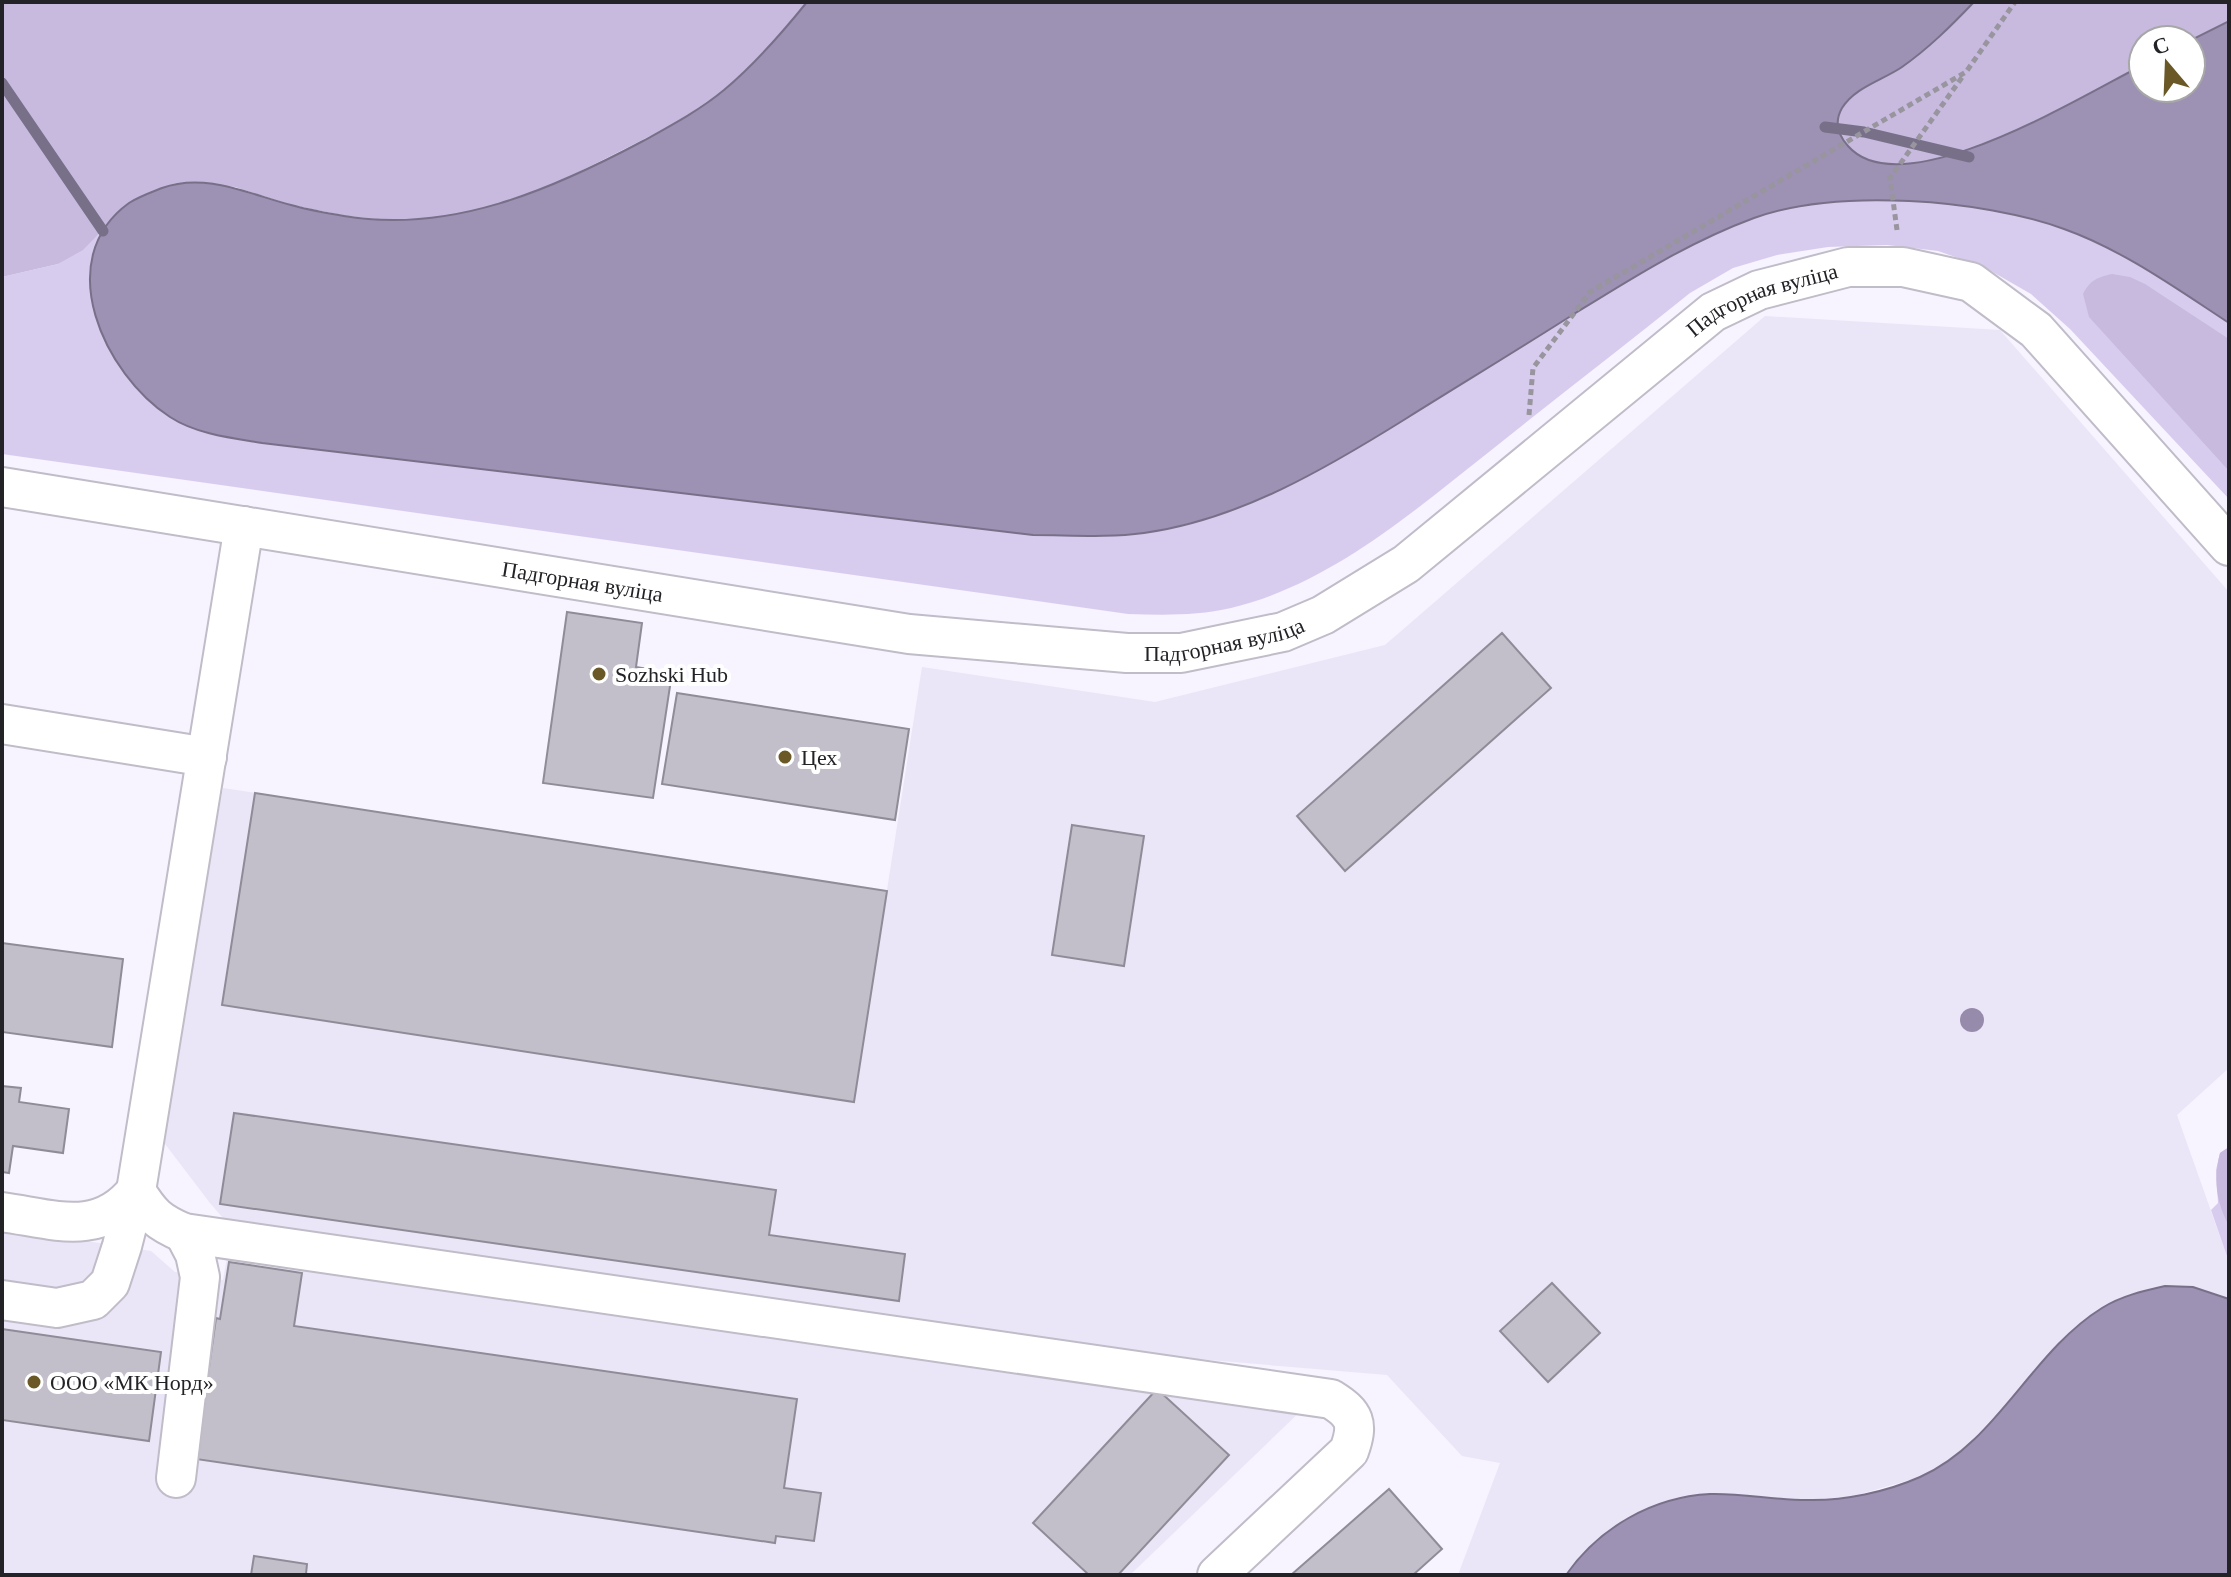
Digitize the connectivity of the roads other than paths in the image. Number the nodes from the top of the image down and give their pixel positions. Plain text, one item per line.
1 (2, 487) edge
2 (244, 526) junction
3 (2229, 546) edge
4 (2, 724) edge
5 (207, 757) junction
6 (136, 1191) junction
7 (2, 1212) edge
8 (184, 1233) junction
9 (2, 1300) edge
10 (176, 1478) dead end
11 (1217, 1575) edge

1 - 2 street, Падгорная вуліца
2 - 3 street, Падгорная вуліца
2 - 5 street
4 - 5 street
5 - 6 street
6 - 7 street
6 - 8 street
6 - 9 street
8 - 10 street
8 - 11 street

